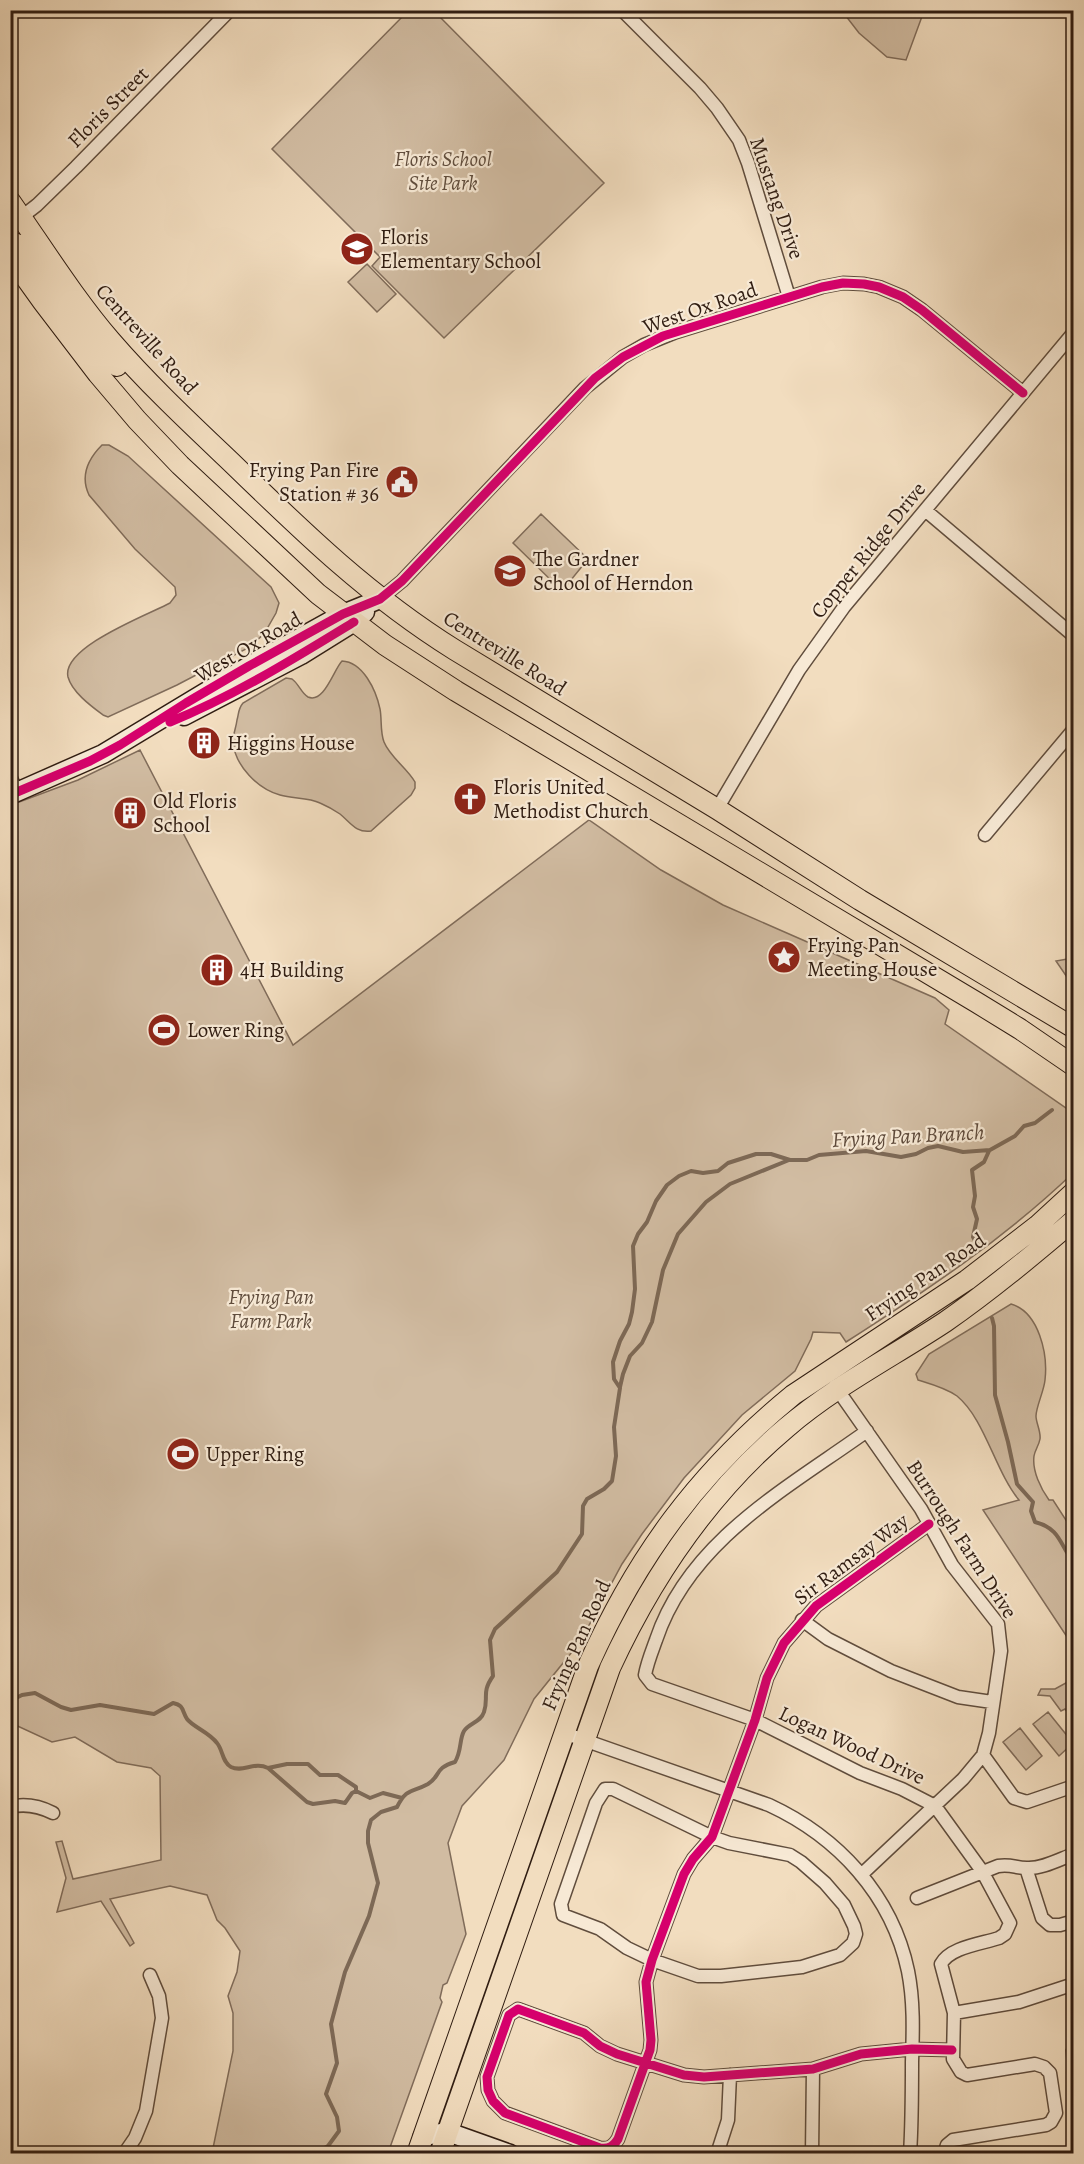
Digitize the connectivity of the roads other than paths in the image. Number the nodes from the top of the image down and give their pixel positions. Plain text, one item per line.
1 (230, 10) edge
2 (622, 10) edge
3 (14, 215) edge
4 (10, 241) edge
5 (10, 256) edge
6 (789, 297) junction
7 (1074, 332) edge
8 (1023, 393) junction
9 (182, 415) junction
10 (925, 510) junction
11 (380, 599) junction
12 (348, 618) junction
13 (1074, 636) edge
14 (1074, 729) edge
15 (13, 788) edge
16 (717, 808) junction
17 (985, 835) dead end
18 (1074, 1028) edge
19 (1074, 1066) edge
20 (1074, 1192) edge
21 (1074, 1220) edge
22 (825, 1372) junction
23 (837, 1390) junction
24 (867, 1431) junction
25 (929, 1524) junction
26 (802, 1620) junction
27 (992, 1702) junction
28 (755, 1720) junction
29 (564, 1733) junction
30 (584, 1741) junction
31 (983, 1755) junction
32 (1074, 1786) edge
33 (730, 1791) junction
34 (935, 1806) junction
35 (10, 1807) edge
36 (53, 1813) dead end
37 (712, 1837) junction
38 (1074, 1854) edge
39 (1026, 1868) junction
40 (982, 1871) junction
41 (861, 1875) junction
42 (917, 1898) dead end
43 (1074, 1921) edge
44 (652, 1959) junction
45 (150, 1975) dead end
46 (1074, 1984) edge
47 (954, 2013) junction
48 (912, 2049) junction
49 (952, 2050) junction
50 (645, 2063) junction
51 (813, 2070) junction
52 (730, 2075) junction
53 (448, 2132) junction
54 (420, 2145) edge
55 (440, 2153) edge
56 (123, 2154) edge
57 (510, 2154) edge
58 (717, 2154) edge
59 (812, 2154) edge
60 (910, 2154) edge
61 (944, 2154) edge

1 - 3 street, Floris Street
2 - 6 street, Mustang Drive
3 - 9 main road, Centreville Road
4 - 9 main road
5 - 12 main road
6 - 8 street, West Ox Road
6 - 11 street, West Ox Road
7 - 8 street, Copper Ridge Drive
8 - 10 street, Copper Ridge Drive
9 - 11 main road, Centreville Road
10 - 13 street
10 - 16 street, Copper Ridge Drive
11 - 12 main road, West Ox Road
11 - 16 main road, Centreville Road
12 - 15 main road, West Ox Road
12 - 19 main road
14 - 17 street
16 - 18 main road, Centreville Road
20 - 22 main road, Frying Pan Road
21 - 23 main road, Frying Pan Road
22 - 23 street, Burrough Farm Drive
22 - 29 main road, Frying Pan Road
23 - 24 street, Burrough Farm Drive
23 - 30 main road, Frying Pan Road
24 - 25 street, Burrough Farm Drive
24 - 28 street, Logan Wood Drive
25 - 26 street, Sir Ramsay Way
25 - 27 street, Burrough Farm Drive
26 - 27 street
26 - 28 street, Sir Ramsay Way
27 - 31 street, Burrough Farm Drive
28 - 33 street, Sir Ramsay Way
28 - 34 street, Logan Wood Drive
29 - 30 street
29 - 54 main road, Frying Pan Road
30 - 33 street
30 - 53 main road, Frying Pan Road
31 - 32 street
31 - 34 street, Burrough Farm Drive
33 - 37 street, Sir Ramsay Way
33 - 41 street
34 - 40 street, Logan Wood Drive
34 - 41 street, Burrough Farm Drive
35 - 36 street
37 - 44 street, Sir Ramsay Way
37 - 44 street
37 - 44 street
38 - 39 street
39 - 40 street
39 - 43 street
40 - 42 street
40 - 47 street, Logan Wood Drive
41 - 48 street
44 - 50 street, Sir Ramsay Way
45 - 56 street
46 - 47 street
47 - 49 street, Logan Wood Drive
48 - 49 street
48 - 51 street
48 - 60 street
49 - 61 street
50 - 50 street, Sir Ramsay Way
50 - 52 street
51 - 52 street
51 - 59 street
52 - 58 street
53 - 54 main road
53 - 55 main road, Frying Pan Road
53 - 57 main road
54 - 55 main road

